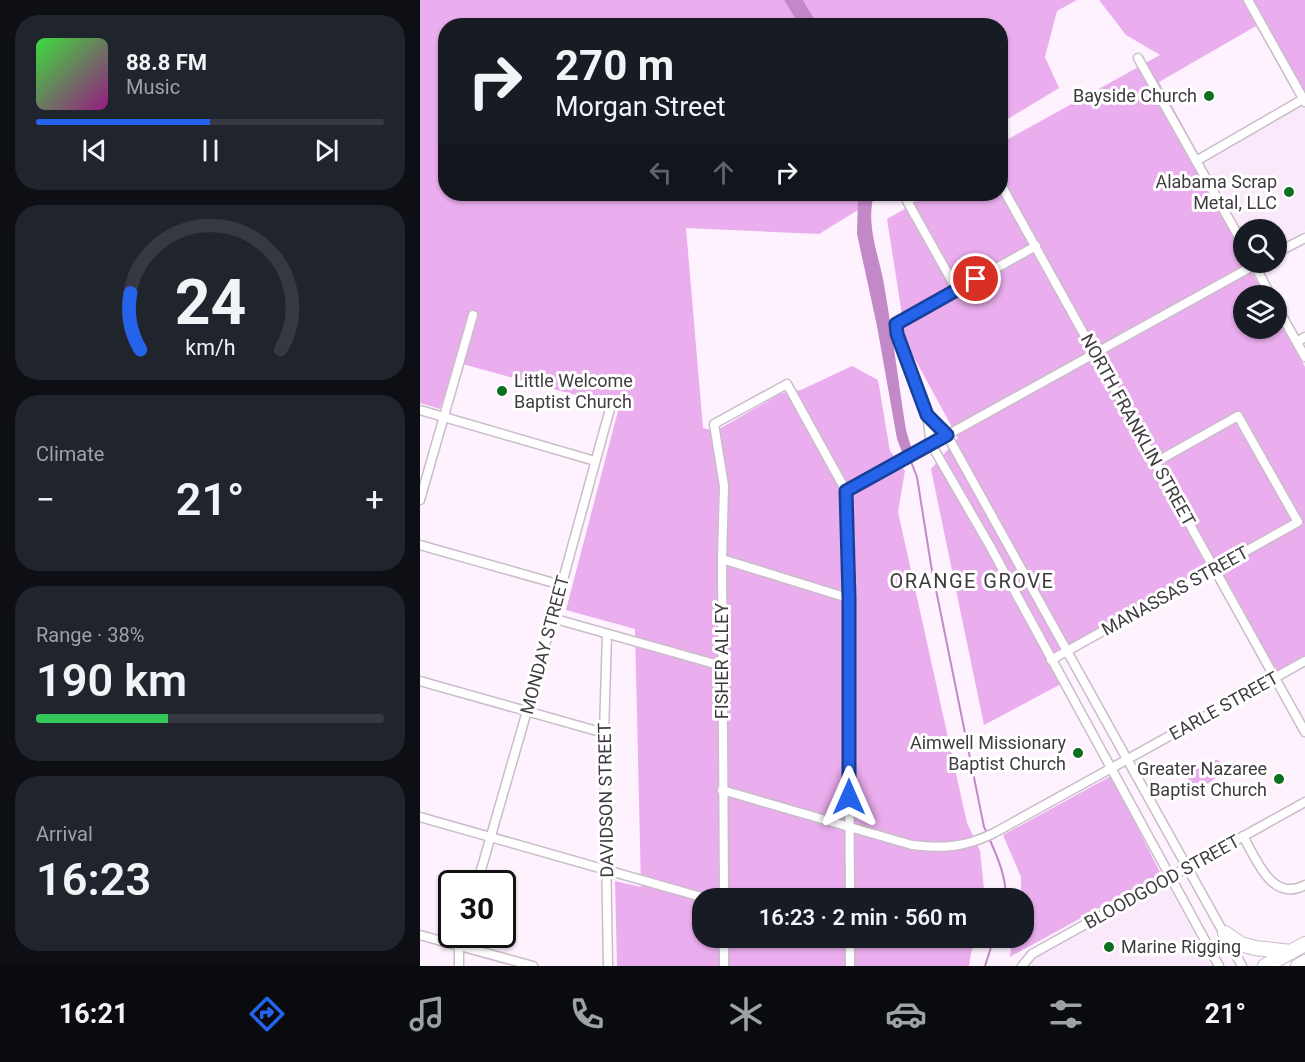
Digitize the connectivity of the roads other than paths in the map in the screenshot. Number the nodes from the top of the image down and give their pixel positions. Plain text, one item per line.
1 (1248, 0) edge
2 (1138, 58) dead end
3 (1304, 100) edge
4 (1196, 161) junction
5 (1008, 197) edge
6 (907, 201) edge
7 (1233, 227) edge
8 (1305, 238) edge
9 (1036, 246) junction
10 (1287, 247) edge
11 (1238, 273) edge
12 (957, 290) junction
13 (473, 315) dead end
14 (1287, 320) edge
15 (1301, 340) edge
16 (1096, 353) junction
17 (1305, 357) edge
18 (611, 405) dead end
19 (420, 410) edge
20 (927, 415) junction
21 (444, 417) junction
22 (947, 435) junction
23 (931, 444) junction
24 (595, 460) junction
25 (1156, 462) junction
26 (846, 491) junction
27 (420, 500) edge
28 (420, 545) edge
29 (722, 559) junction
30 (1215, 570) junction
31 (561, 585) junction
32 (849, 598) junction
33 (552, 618) junction
34 (607, 634) junction
35 (1067, 651) junction
36 (1051, 660) junction
37 (1305, 661) edge
38 (722, 666) junction
39 (1275, 677) junction
40 (420, 681) edge
41 (526, 711) junction
42 (1305, 732) edge
43 (604, 733) junction
44 (1128, 759) junction
45 (1112, 768) junction
46 (722, 790) junction
47 (1305, 802) edge
48 (420, 817) edge
49 (849, 827) junction
50 (1243, 836) junction
51 (490, 837) junction
52 (1186, 868) junction
53 (481, 870) edge
54 (606, 870) junction
55 (1170, 877) junction
56 (1305, 885) edge
57 (724, 888) edge
58 (850, 888) edge
59 (692, 894) edge
60 (1225, 933) junction
61 (420, 935) edge
62 (438, 940) edge
63 (1305, 944) edge
64 (459, 948) edge
65 (466, 948) edge
66 (724, 948) edge
67 (848, 948) edge
68 (1291, 952) junction
69 (1305, 962) edge
70 (459, 966) edge
71 (533, 966) edge
72 (608, 966) edge
73 (724, 966) edge
74 (850, 966) edge
75 (1022, 966) edge
76 (1219, 966) edge
77 (1242, 966) edge
78 (1265, 966) edge
79 (1299, 966) edge

1 - 3 street
2 - 4 street
3 - 4 street
4 - 7 street
5 - 9 street, NORTH FRANKLIN STREET
6 - 12 street
8 - 10 street
9 - 12 street
9 - 16 street, NORTH FRANKLIN STREET
11 - 16 street
12 - 20 street
13 - 21 street
14 - 15 street
15 - 17 street
16 - 22 street
16 - 25 street, NORTH FRANKLIN STREET
18 - 24 street, MONDAY STREET
19 - 21 street
20 - 22 street
20 - 23 street
21 - 24 street
21 - 27 street
22 - 23 street
22 - 35 street
23 - 26 street
23 - 36 street
24 - 31 street, MONDAY STREET
25 - 30 street, NORTH FRANKLIN STREET
25 - 30 street, MANASSAS STREET
26 - 29 street, FISHER ALLEY
26 - 32 street
28 - 31 street
29 - 32 street
29 - 38 street, FISHER ALLEY
30 - 35 street, MANASSAS STREET
30 - 39 street, NORTH FRANKLIN STREET
31 - 33 street, MONDAY STREET
32 - 49 street
33 - 34 street
33 - 41 street, MONDAY STREET
34 - 38 street
34 - 43 street, DAVIDSON STREET
35 - 36 street, MANASSAS STREET
35 - 44 street
36 - 45 street
37 - 39 street, EARLE STREET
38 - 46 street, FISHER ALLEY
39 - 42 street, NORTH FRANKLIN STREET
39 - 44 street, EARLE STREET
40 - 41 street
41 - 43 street
41 - 51 street, MONDAY STREET
43 - 54 street, DAVIDSON STREET
44 - 45 street, EARLE STREET
44 - 52 street
45 - 49 street, EARLE STREET
45 - 55 street
46 - 49 street, EARLE STREET
46 - 57 street, FISHER ALLEY
47 - 50 street, BLOODGOOD STREET
48 - 51 street
49 - 58 street
50 - 52 street, BLOODGOOD STREET
50 - 56 street
51 - 53 street, MONDAY STREET
51 - 54 street
52 - 55 street, BLOODGOOD STREET
52 - 60 street
54 - 59 street
54 - 72 street, DAVIDSON STREET
55 - 75 street, BLOODGOOD STREET
55 - 76 street
60 - 68 main road
60 - 77 street
61 - 62 street
63 - 68 main road
64 - 70 street
65 - 71 street
66 - 73 street
67 - 74 street
68 - 78 main road
69 - 79 main road

